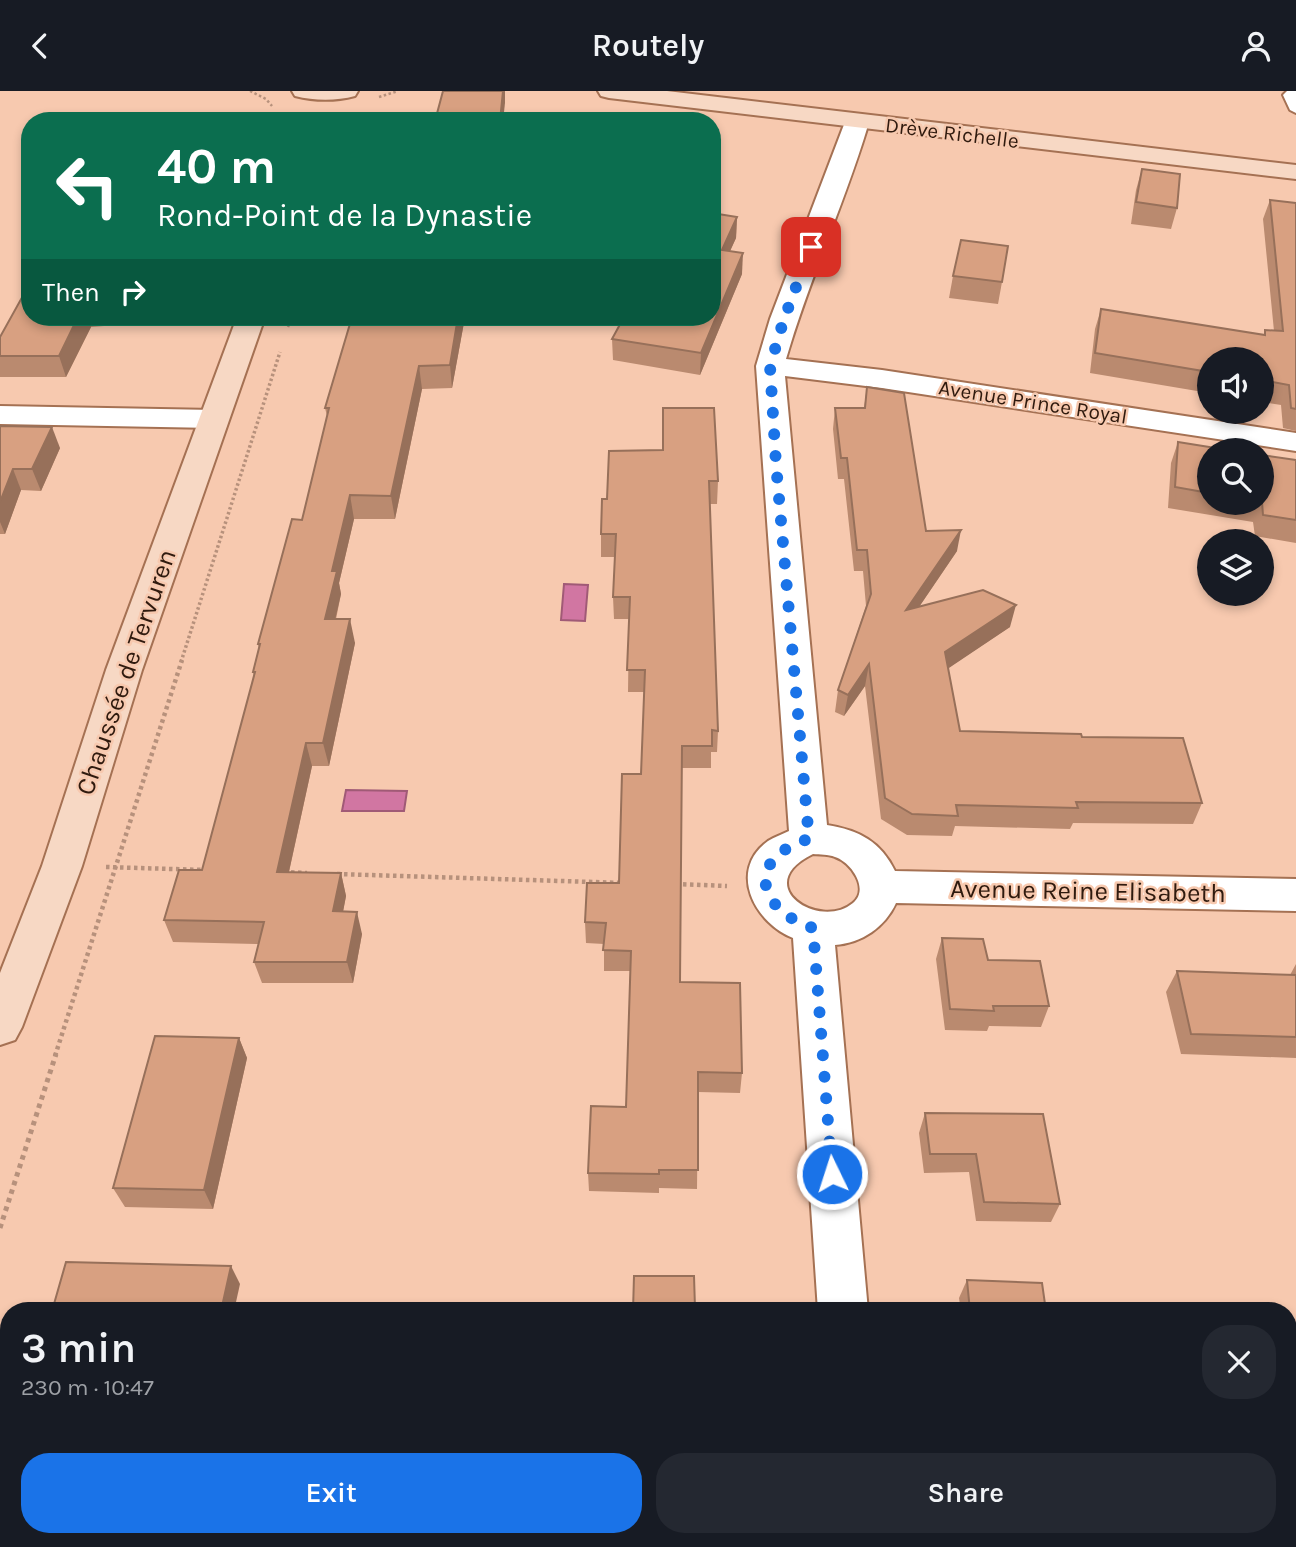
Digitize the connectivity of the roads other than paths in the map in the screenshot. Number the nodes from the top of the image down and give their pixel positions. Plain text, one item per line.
1 (303, 91) edge
2 (347, 91) edge
3 (355, 91) edge
4 (609, 91) edge
5 (1293, 91) edge
6 (1296, 110) edge
7 (344, 112) edge
8 (857, 122) junction
9 (1296, 172) edge
10 (247, 326) edge
11 (770, 366) junction
12 (0, 415) edge
13 (214, 419) junction
14 (1296, 442) edge
15 (809, 839) junction
16 (880, 887) junction
17 (1296, 895) edge
18 (813, 928) junction
19 (0, 1027) edge
20 (842, 1302) edge

1 - 2 main road
3 - 7 main road
4 - 8 main road, Drève Richelle
5 - 6 lane
8 - 9 main road, Drève Richelle
8 - 11 street
10 - 13 main road, Chaussée de Tervuren
11 - 14 street, Avenue Prince Royal
11 - 15 street
12 - 13 street
13 - 19 main road, Chaussée de Tervuren
15 - 16 street
15 - 18 street
16 - 17 street, Avenue Reine Elisabeth
16 - 18 street
18 - 20 street

